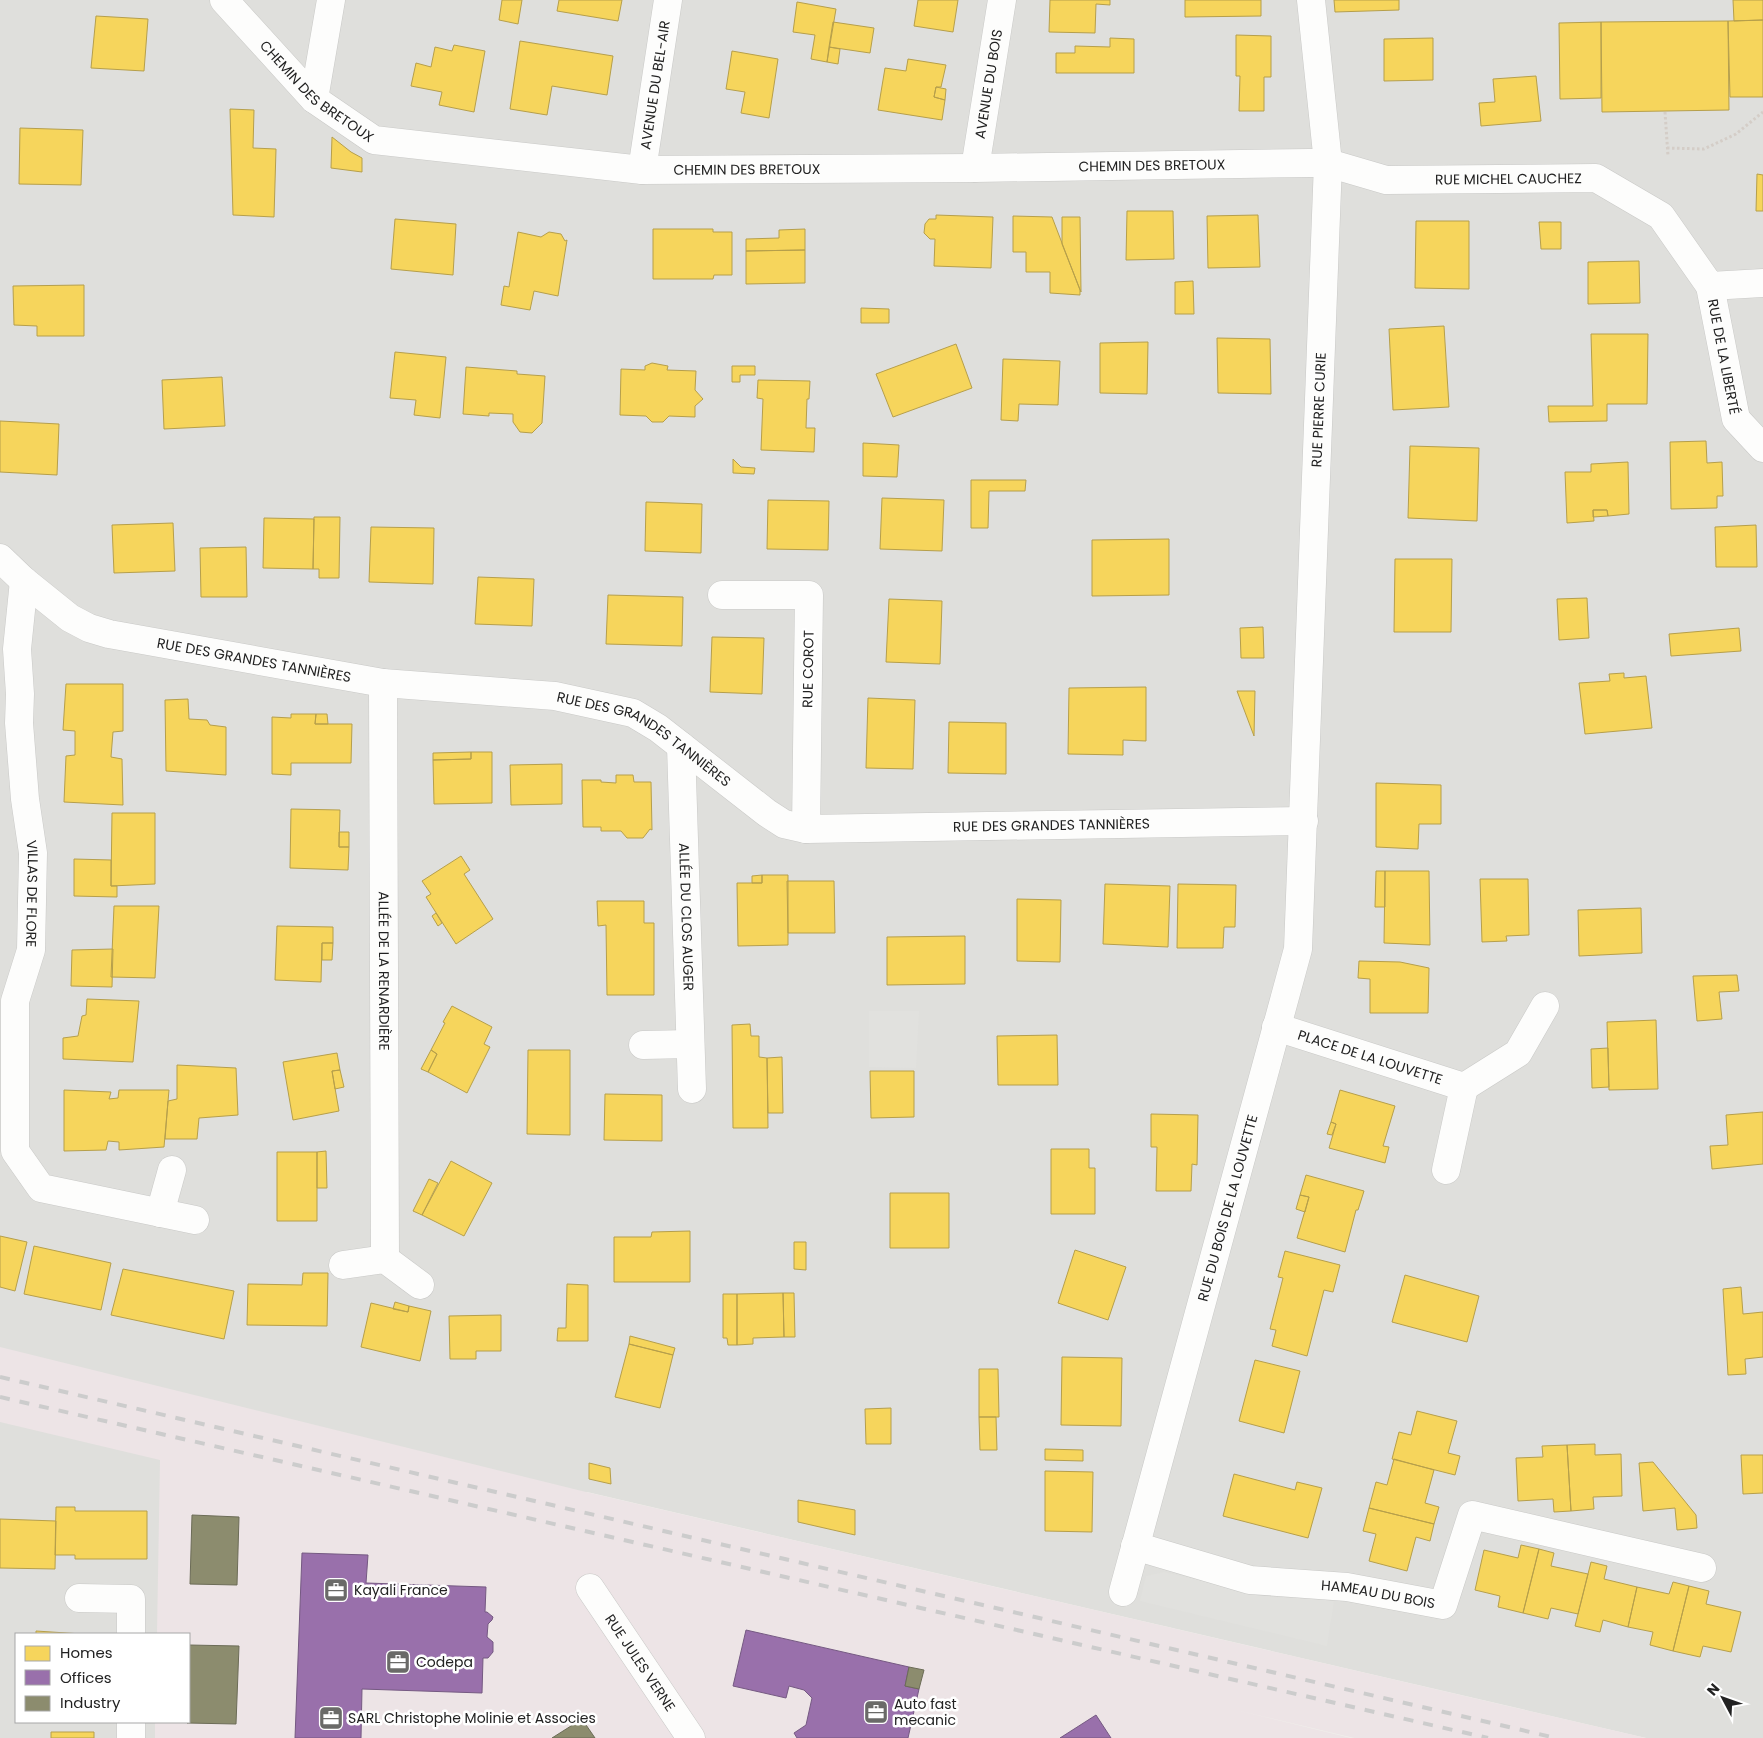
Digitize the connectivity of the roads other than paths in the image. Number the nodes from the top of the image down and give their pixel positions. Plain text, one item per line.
1 (224, 0) edge
2 (331, 0) edge
3 (668, 0) edge
4 (1002, 0) edge
5 (1311, 0) edge
6 (314, 99) junction
7 (1328, 164) junction
8 (975, 168) junction
9 (642, 170) junction
10 (1763, 283) edge
11 (1710, 286) junction
12 (1763, 448) edge
13 (0, 558) edge
14 (24, 581) junction
15 (722, 595) dead end
16 (383, 683) junction
17 (682, 746) junction
18 (1304, 821) junction
19 (806, 829) junction
20 (1545, 1006) dead end
21 (1276, 1027) junction
22 (690, 1044) junction
23 (643, 1045) dead end
24 (1464, 1087) junction
25 (692, 1089) dead end
26 (172, 1170) dead end
27 (1446, 1170) dead end
28 (160, 1213) junction
29 (195, 1220) dead end
30 (385, 1259) junction
31 (343, 1265) dead end
32 (420, 1285) dead end
33 (1135, 1546) junction
34 (1702, 1568) dead end
35 (590, 1588) dead end
36 (1123, 1592) dead end
37 (79, 1598) dead end
38 (131, 1633) edge
39 (131, 1723) edge
40 (131, 1738) edge
41 (691, 1738) edge

1 - 6 street, CHEMIN DES BRETOUX
2 - 6 street
3 - 9 street, AVENUE DU BEL-AIR
4 - 8 street, AVENUE DU BOIS
5 - 7 street, RUE PIERRE CURIE
6 - 9 street, CHEMIN DES BRETOUX
7 - 8 street, CHEMIN DES BRETOUX
7 - 11 street, RUE MICHEL CAUCHEZ
7 - 18 street, RUE PIERRE CURIE
8 - 9 street, CHEMIN DES BRETOUX
10 - 11 street
11 - 12 street, RUE DE LA LIBERTÉ
13 - 14 street, RUE DES GRANDES TANNIÈRES
14 - 16 street, RUE DES GRANDES TANNIÈRES
14 - 28 street, VILLAS DE FLORE
15 - 19 street, RUE COROT
16 - 17 street, RUE DES GRANDES TANNIÈRES
16 - 30 street, ALLÉE DE LA RENARDIÈRE
17 - 19 street, RUE DES GRANDES TANNIÈRES
17 - 22 street, ALLÉE DU CLOS AUGER
18 - 19 street, RUE DES GRANDES TANNIÈRES
18 - 21 street, RUE DU BOIS DE LA LOUVETTE
20 - 24 street
21 - 24 street, PLACE DE LA LOUVETTE
21 - 33 street, RUE DU BOIS DE LA LOUVETTE
22 - 23 street
22 - 25 street, ALLÉE DU CLOS AUGER
24 - 27 street
26 - 28 street
28 - 29 street, VILLAS DE FLORE
30 - 31 street
30 - 32 street
33 - 34 street, HAMEAU DU BOIS
33 - 36 street, RUE DU BOIS DE LA LOUVETTE
35 - 41 street, RUE JULES VERNE
37 - 38 street
39 - 40 street

